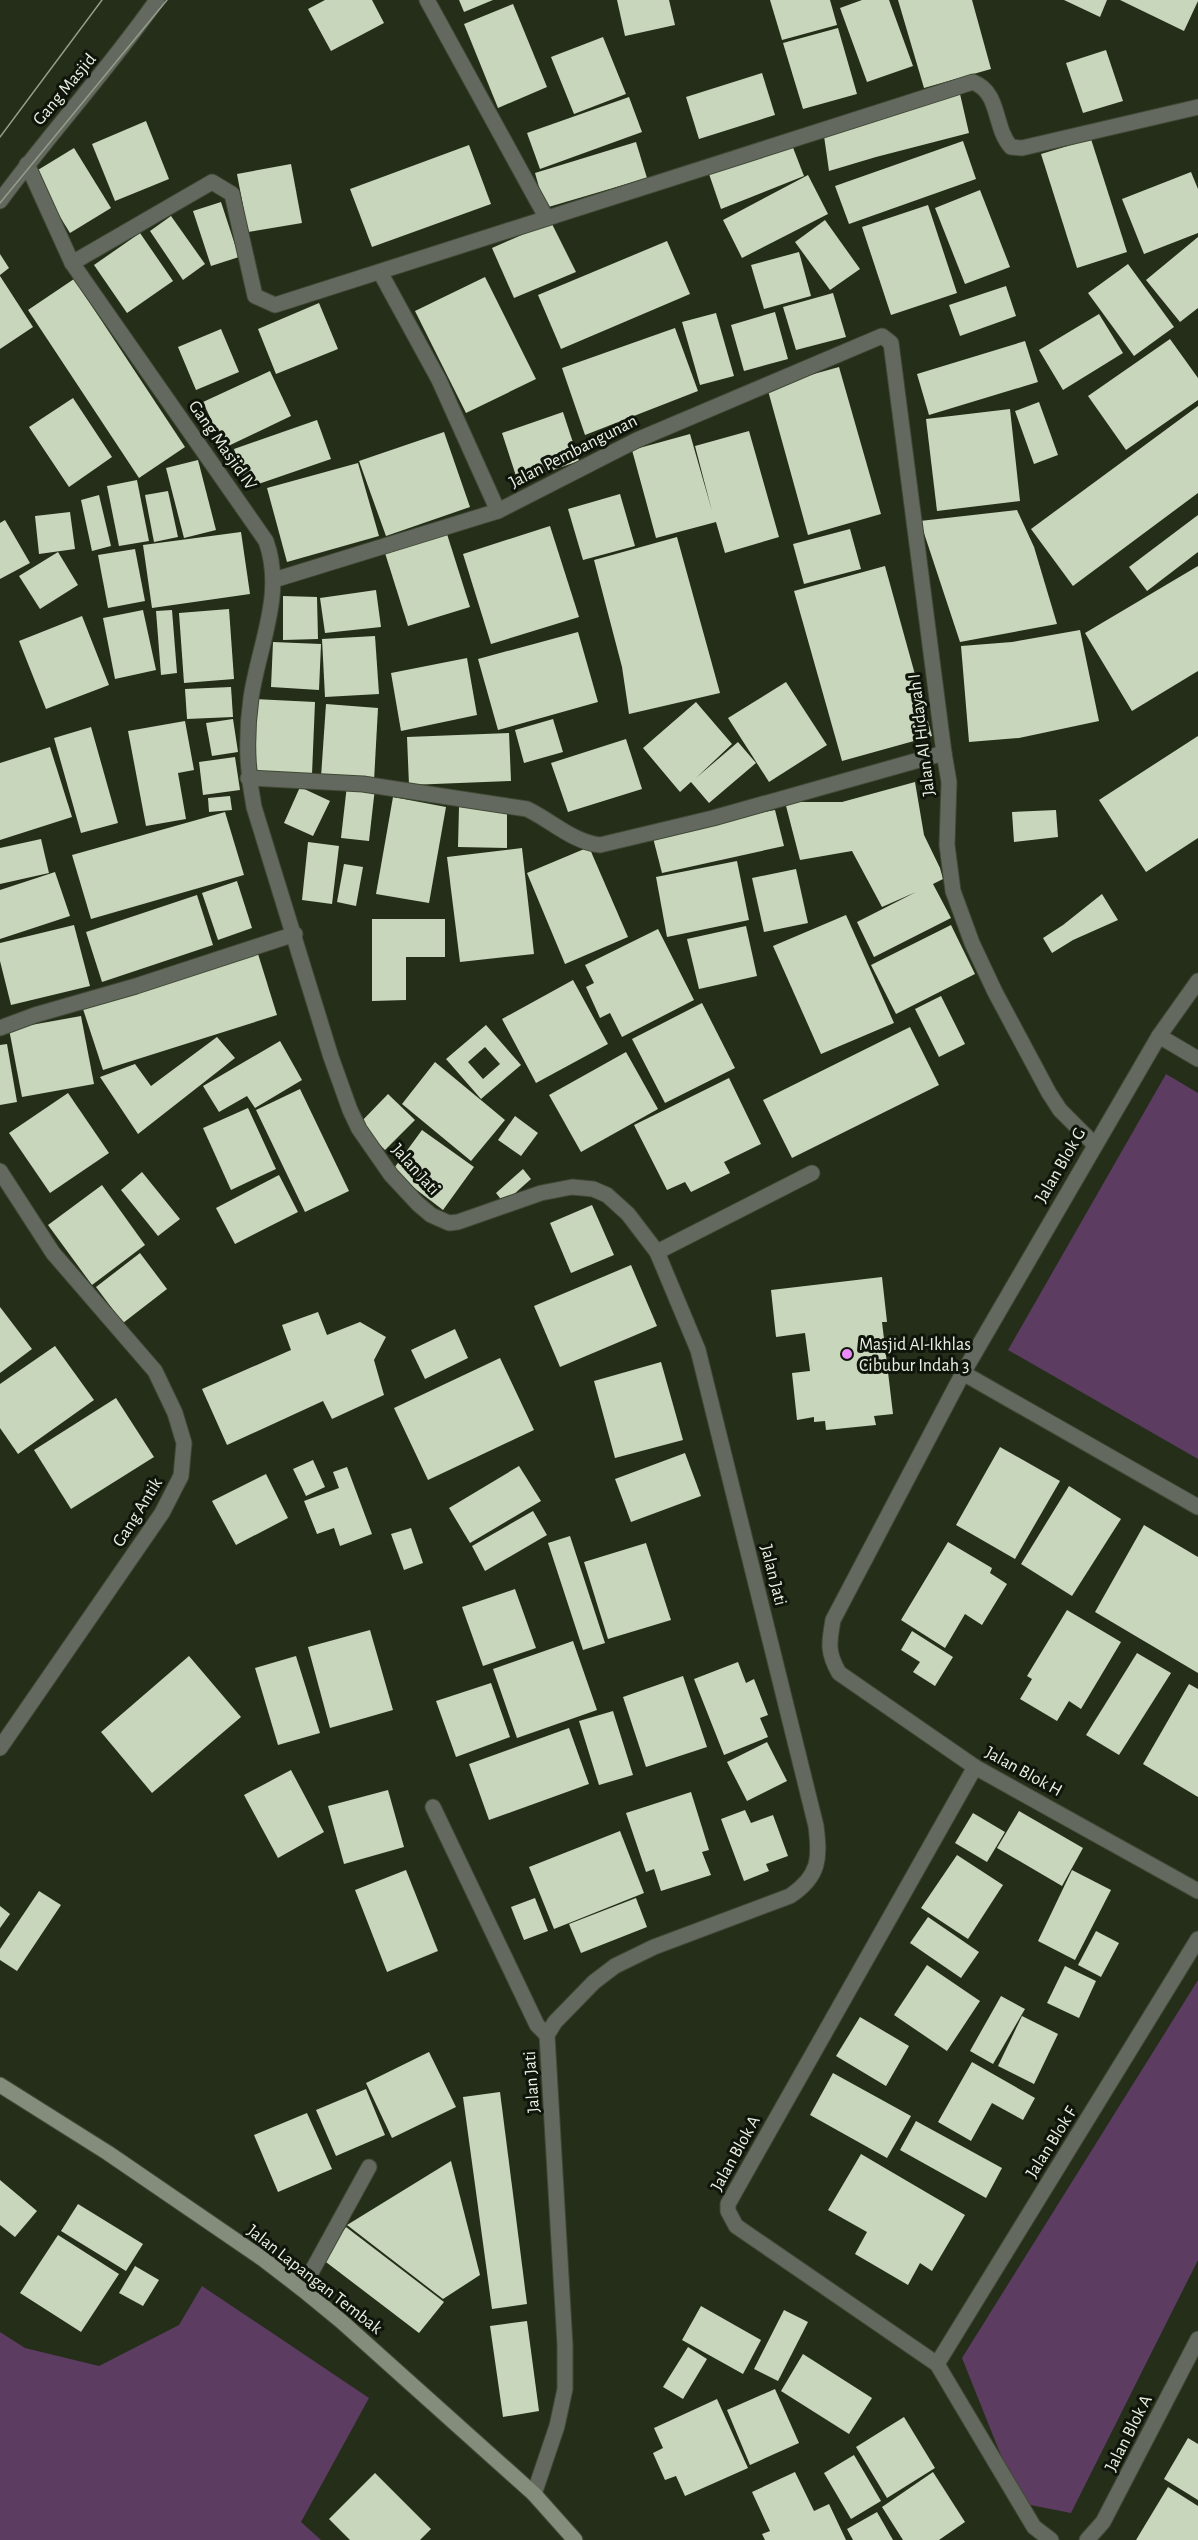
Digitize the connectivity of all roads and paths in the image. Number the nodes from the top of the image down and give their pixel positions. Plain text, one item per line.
1 (157, 0) edge
2 (427, 0) edge
3 (1198, 107) edge
4 (27, 164) junction
5 (0, 201) edge
6 (546, 217) junction
7 (72, 264) junction
8 (380, 272) junction
9 (882, 336) joint
10 (498, 511) junction
11 (274, 580) junction
12 (944, 753) junction
13 (248, 778) junction
14 (295, 934) junction
15 (1198, 981) edge
16 (0, 1028) edge
17 (1159, 1036) junction
18 (1198, 1059) edge
19 (1095, 1145) junction
20 (0, 1171) edge
21 (812, 1173) dead end
22 (657, 1252) junction
23 (963, 1372) junction
24 (1198, 1507) edge
25 (839, 1673) joint
26 (0, 1748) edge
27 (975, 1767) junction
28 (433, 1807) dead end
29 (1198, 1891) edge
30 (1198, 1940) edge
31 (547, 2035) junction
32 (0, 2085) edge
33 (369, 2167) dead end
34 (302, 2289) junction
35 (1198, 2339) edge
36 (937, 2364) junction
37 (534, 2494) junction
38 (575, 2540) edge
39 (1051, 2540) edge
40 (1087, 2540) edge

1 - 4 street, Gang Masjid
2 - 6 street
3 - 6 street
4 - 5 street, Gang Masjid
4 - 7 street, Gang Masjid IV
6 - 8 street
7 - 8 street
7 - 11 street, Gang Masjid IV
8 - 10 street
9 - 10 street, Jalan Pembangunan
9 - 12 street, Jalan Al Hidayah I
10 - 11 street, Jalan Pembangunan
11 - 13 street, Gang Masjid IV
12 - 13 street
12 - 19 street, Jalan Al Hidayah I
13 - 14 street, Jalan Jati
14 - 16 street
14 - 22 street, Jalan Jati
15 - 17 street, Jalan Blok G
17 - 18 street
17 - 19 street, Jalan Blok G
19 - 23 street, Jalan Blok G
20 - 26 street, Gang Antik
21 - 22 street
22 - 31 street, Jalan Jati
23 - 24 street
23 - 25 street, Jalan Blok G
25 - 27 street, Jalan Blok H
27 - 29 street, Jalan Blok H
27 - 36 street, Jalan Blok A
28 - 31 street
30 - 36 street, Jalan Blok F
31 - 37 street, Jalan Jati
32 - 34 street, Jalan Lapangan Tembak
33 - 34 street
34 - 37 street, Jalan Lapangan Tembak
35 - 40 street, Jalan Blok A
36 - 39 street, Jalan Blok A
37 - 38 street, Jalan Lapangan Tembak

